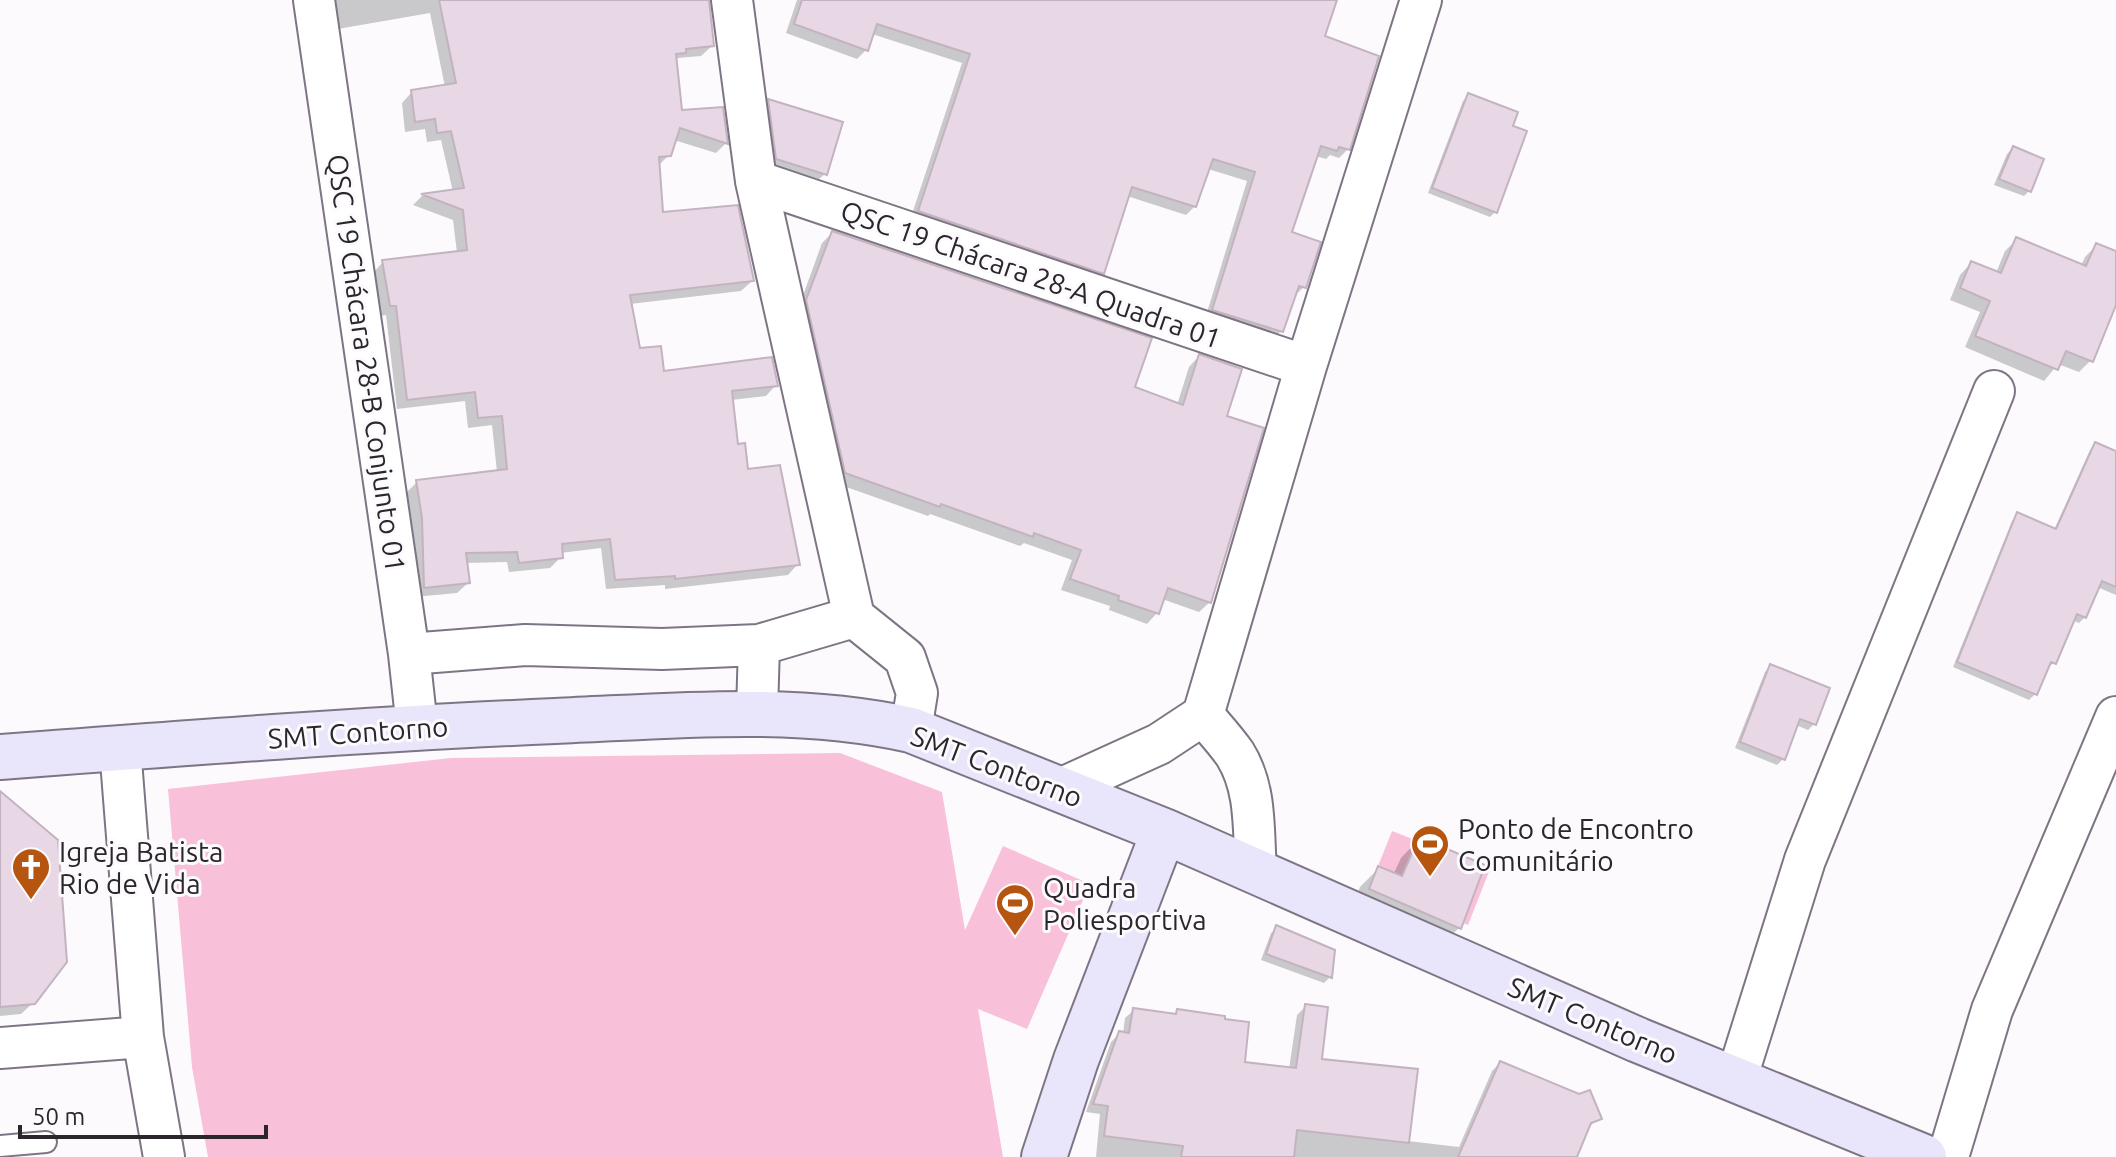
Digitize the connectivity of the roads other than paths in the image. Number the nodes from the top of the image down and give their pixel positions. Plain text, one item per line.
1 (314, 0) edge
2 (732, 0) edge
3 (1421, 0) edge
4 (756, 181) junction
5 (1306, 366) junction
6 (1994, 391) dead end
7 (854, 617) junction
8 (759, 645) junction
9 (409, 654) junction
10 (757, 712) junction
11 (1203, 715) junction
12 (2116, 717) edge
13 (417, 727) junction
14 (911, 730) junction
15 (120, 748) junction
16 (0, 757) edge
17 (1058, 790) junction
18 (1164, 831) junction
19 (1256, 870) junction
20 (143, 1037) junction
21 (0, 1048) edge
22 (1736, 1080) junction
23 (46, 1142) dead end
24 (0, 1146) edge
25 (164, 1157) edge
26 (1044, 1157) edge
27 (1924, 1157) edge
28 (1948, 1157) edge

1 - 9 street, QSC 19 Chácara 28-B Conjunto 01
2 - 4 street
3 - 5 street
4 - 5 street, QSC 19 Chácara 28-A Quadra 01
4 - 7 street
5 - 11 street
6 - 22 street
7 - 8 street
7 - 14 street
8 - 9 street
8 - 10 street
9 - 13 street, QSC 19 Chácara 28-B Conjunto 01
10 - 13 street, SMT Contorno
10 - 14 street, SMT Contorno
11 - 17 street
11 - 19 street
12 - 28 street
13 - 15 street, SMT Contorno
14 - 17 street, SMT Contorno
15 - 16 street, SMT Contorno
15 - 20 street
17 - 18 street, SMT Contorno
18 - 19 street, SMT Contorno
18 - 26 street
19 - 22 street, SMT Contorno
20 - 21 street
20 - 25 street
22 - 27 street, SMT Contorno
23 - 24 lane

